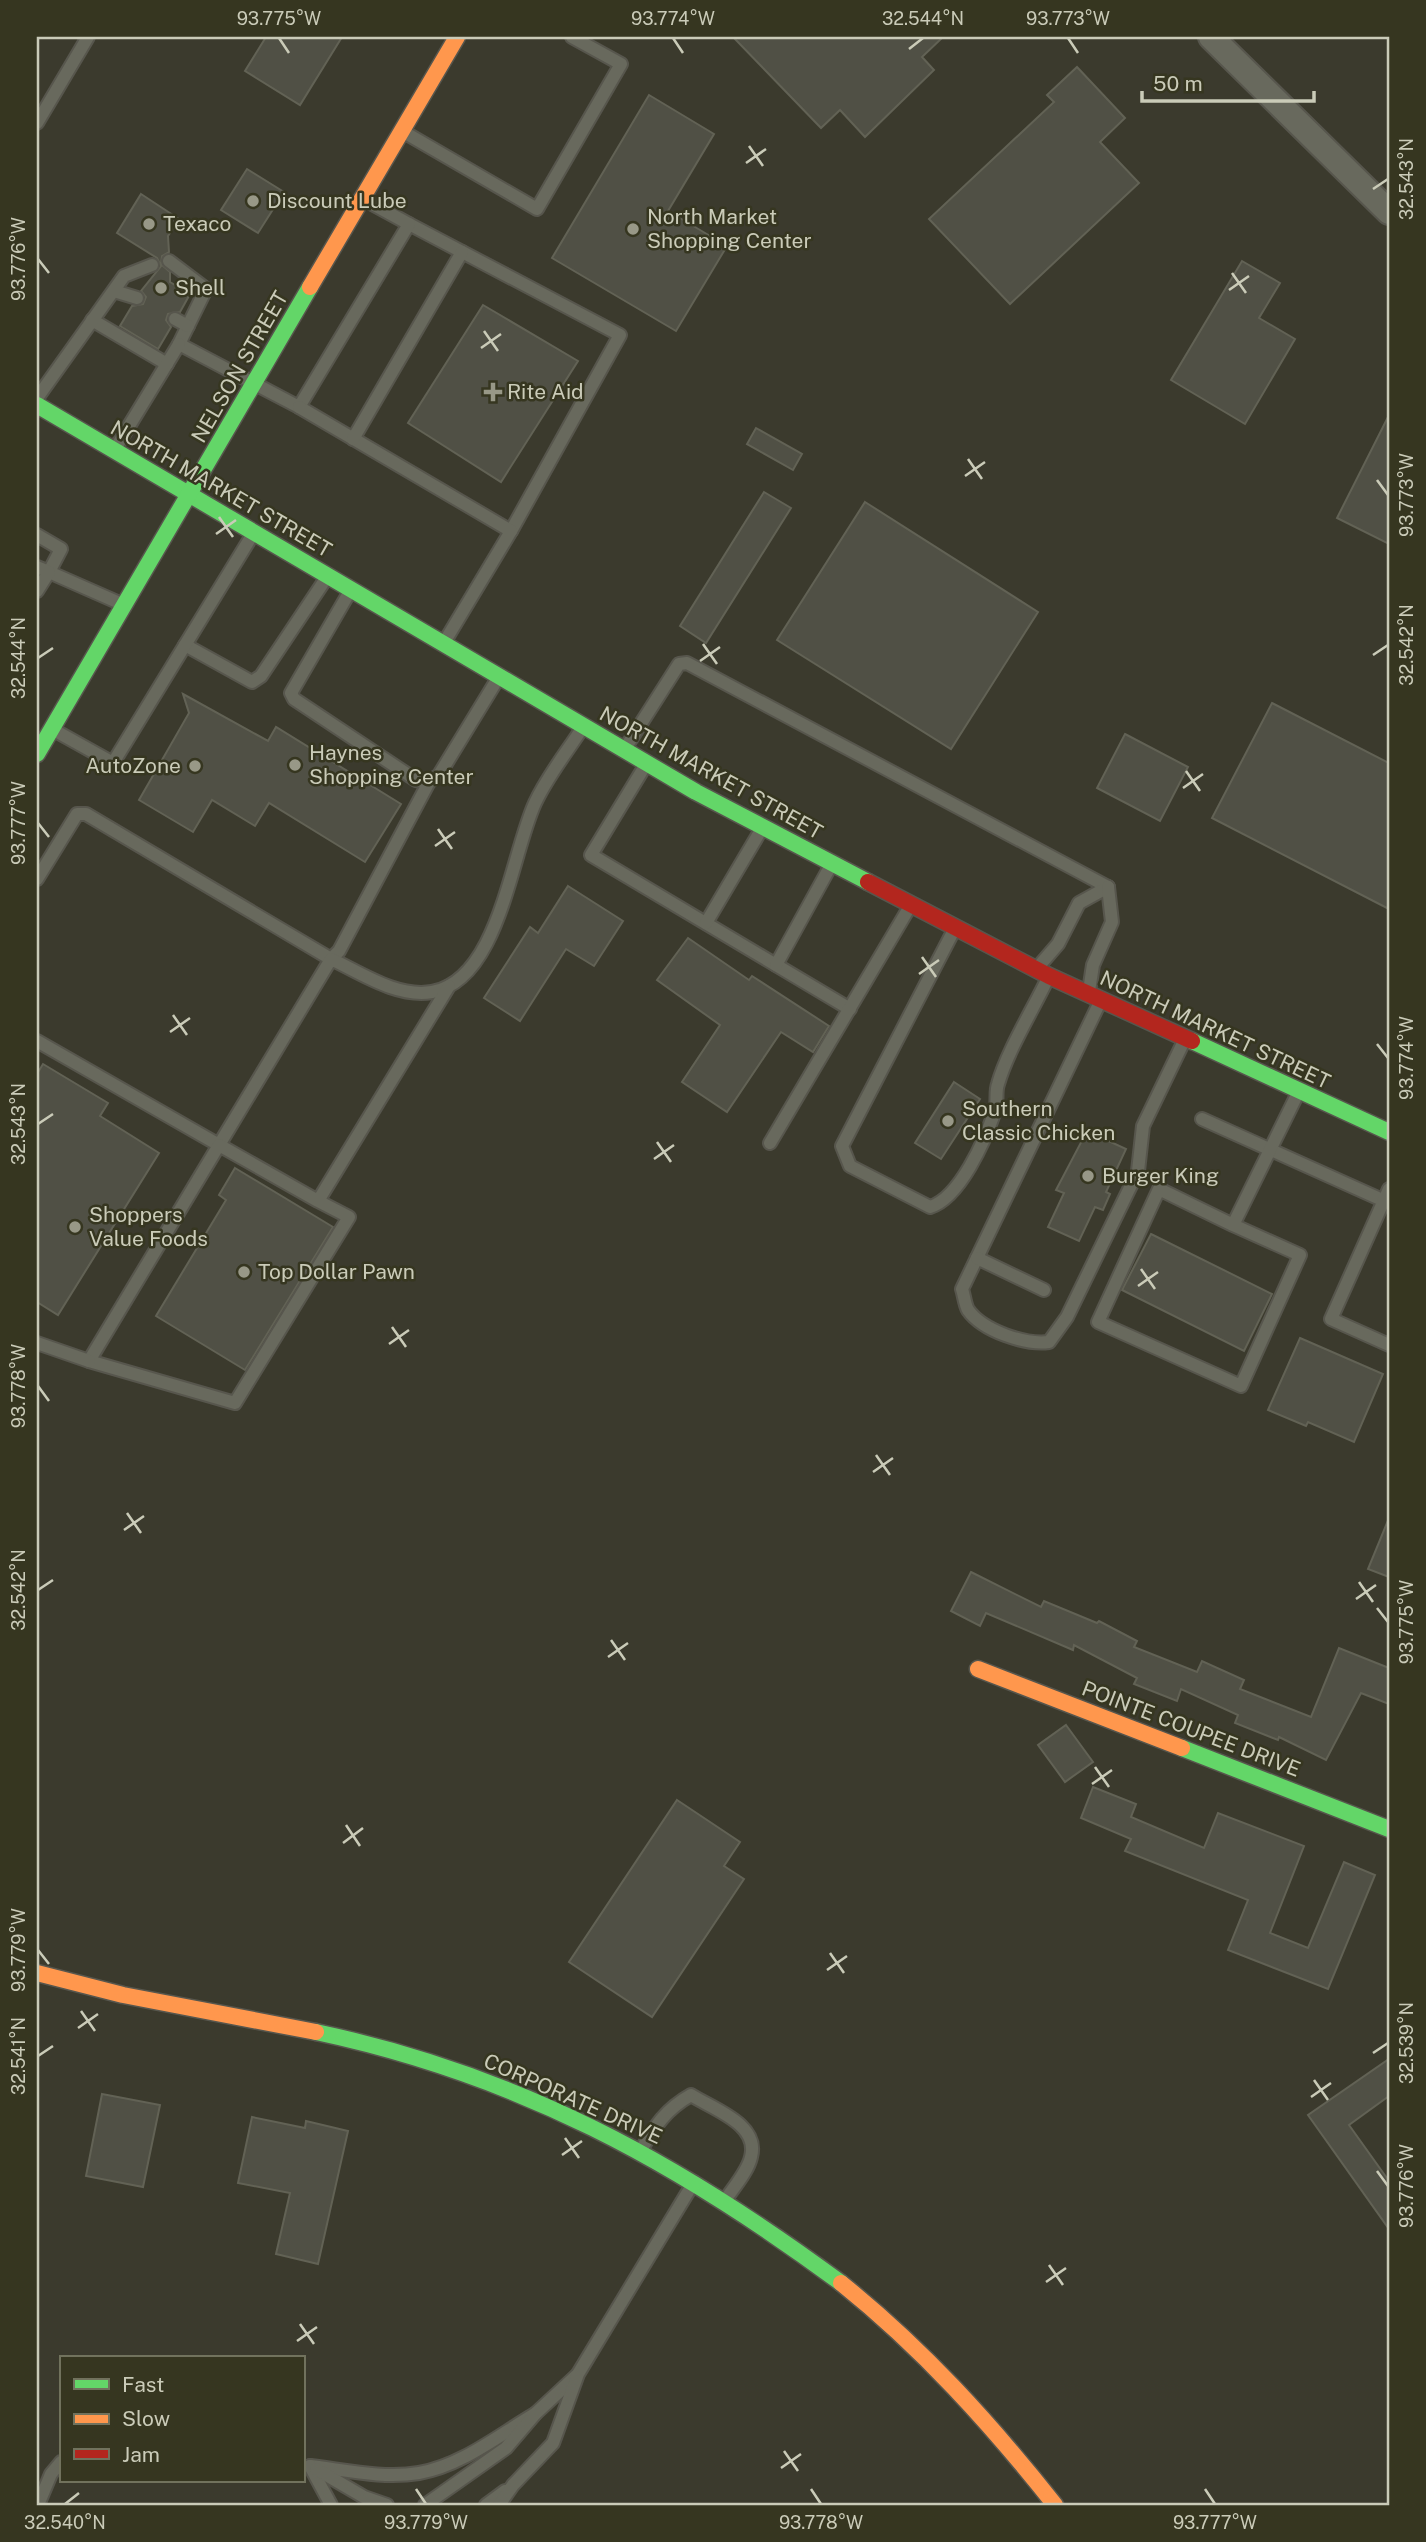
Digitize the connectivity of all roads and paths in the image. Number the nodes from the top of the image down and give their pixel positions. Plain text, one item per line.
1 (88, 37) edge
2 (457, 37) edge
3 (572, 37) edge
4 (1212, 37) edge
5 (37, 124) edge
6 (401, 131) junction
7 (362, 199) junction
8 (1389, 212) edge
9 (408, 224) junction
10 (462, 252) junction
11 (169, 261) dead end
12 (152, 265) dead end
13 (114, 290) junction
14 (137, 298) dead end
15 (175, 318) dead end
16 (92, 320) junction
17 (188, 326) junction
18 (179, 344) junction
19 (167, 364) junction
20 (254, 383) junction
21 (37, 398) edge
22 (37, 405) edge
23 (299, 407) junction
24 (353, 439) junction
25 (114, 450) junction
26 (190, 494) junction
27 (511, 531) junction
28 (254, 532) junction
29 (37, 535) edge
30 (43, 569) edge
31 (328, 576) junction
32 (351, 589) junction
33 (37, 591) edge
34 (124, 606) junction
35 (443, 644) junction
36 (186, 645) junction
37 (499, 677) junction
38 (583, 726) junction
39 (42, 740) edge
40 (624, 750) junction
41 (647, 763) junction
42 (429, 782) junction
43 (762, 827) junction
44 (832, 863) junction
45 (37, 878) edge
46 (1108, 887) junction
47 (911, 905) junction
48 (706, 923) junction
49 (955, 928) junction
50 (331, 959) junction
51 (776, 965) junction
52 (1042, 972) junction
53 (449, 986) junction
54 (1095, 997) junction
55 (850, 1009) junction
56 (37, 1041) edge
57 (1184, 1041) junction
58 (1298, 1093) junction
59 (1202, 1119) dead end
60 (1389, 1132) edge
61 (770, 1143) dead end
62 (219, 1145) junction
63 (1270, 1149) junction
64 (1388, 1198) edge
65 (318, 1201) junction
66 (1233, 1225) junction
67 (977, 1258) junction
68 (1044, 1290) dead end
69 (37, 1343) edge
70 (1389, 1345) edge
71 (89, 1361) junction
72 (978, 1669) dead end
73 (1389, 1829) edge
74 (37, 1973) edge
75 (641, 2151) junction
76 (694, 2182) junction
77 (724, 2201) junction
78 (579, 2374) junction
79 (535, 2414) junction
80 (60, 2463) edge
81 (306, 2465) edge
82 (513, 2485) junction
83 (38, 2505) edge
84 (331, 2505) edge
85 (387, 2505) edge
86 (425, 2505) edge
87 (485, 2505) edge
88 (499, 2505) edge
89 (1055, 2505) edge

1 - 5 lane
2 - 6 street, NELSON STREET
3 - 6 lane
4 - 8 street
6 - 7 street, NELSON STREET
7 - 9 lane
7 - 20 street, NELSON STREET
9 - 10 lane
9 - 23 lane
10 - 24 lane
10 - 27 lane
11 - 17 lane
12 - 13 lane
13 - 14 lane
13 - 16 lane
15 - 17 lane
16 - 19 lane
16 - 21 lane
17 - 18 lane
18 - 19 lane
18 - 20 lane
19 - 25 lane
20 - 23 lane
20 - 26 street, NELSON STREET
22 - 25 street, NORTH MARKET STREET
23 - 24 lane
24 - 27 lane
25 - 26 street, NORTH MARKET STREET
26 - 28 street, NORTH MARKET STREET
26 - 34 street, NELSON STREET
27 - 35 lane
28 - 31 street, NORTH MARKET STREET
28 - 36 lane
29 - 30 lane
30 - 33 lane
30 - 34 lane
31 - 32 street, NORTH MARKET STREET
31 - 36 lane
32 - 35 street, NORTH MARKET STREET
32 - 42 lane
34 - 39 street, NELSON STREET
35 - 37 street, NORTH MARKET STREET
36 - 39 lane
37 - 38 street, NORTH MARKET STREET
37 - 42 lane
38 - 40 street, NORTH MARKET STREET
38 - 53 lane
40 - 41 street, NORTH MARKET STREET
40 - 46 lane
41 - 43 street, NORTH MARKET STREET
41 - 48 lane
42 - 50 lane
43 - 44 street, NORTH MARKET STREET
43 - 48 lane
44 - 47 street, NORTH MARKET STREET
44 - 51 lane
45 - 50 lane
46 - 52 lane
46 - 54 lane
47 - 49 street, NORTH MARKET STREET
47 - 55 lane
48 - 51 lane
49 - 52 street, NORTH MARKET STREET
49 - 52 lane
50 - 53 lane
50 - 62 lane
51 - 55 lane
52 - 54 street, NORTH MARKET STREET
53 - 65 lane
54 - 57 street, NORTH MARKET STREET
54 - 67 lane
55 - 61 lane
56 - 62 lane
57 - 58 street, NORTH MARKET STREET
57 - 67 lane
58 - 60 street, NORTH MARKET STREET
58 - 63 lane
59 - 63 lane
62 - 65 lane
62 - 71 lane
63 - 64 lane
63 - 66 lane
64 - 70 lane
65 - 71 lane
66 - 66 lane
67 - 68 lane
69 - 71 lane
72 - 73 street, POINTE COUPEE DRIVE
74 - 75 street, CORPORATE DRIVE
75 - 76 street, CORPORATE DRIVE
75 - 77 lane
76 - 77 street, CORPORATE DRIVE
76 - 78 lane
77 - 89 street, CORPORATE DRIVE
78 - 79 lane
78 - 82 lane
79 - 81 lane
79 - 86 lane
80 - 83 lane
81 - 84 lane
81 - 85 lane
82 - 87 lane
82 - 88 lane

